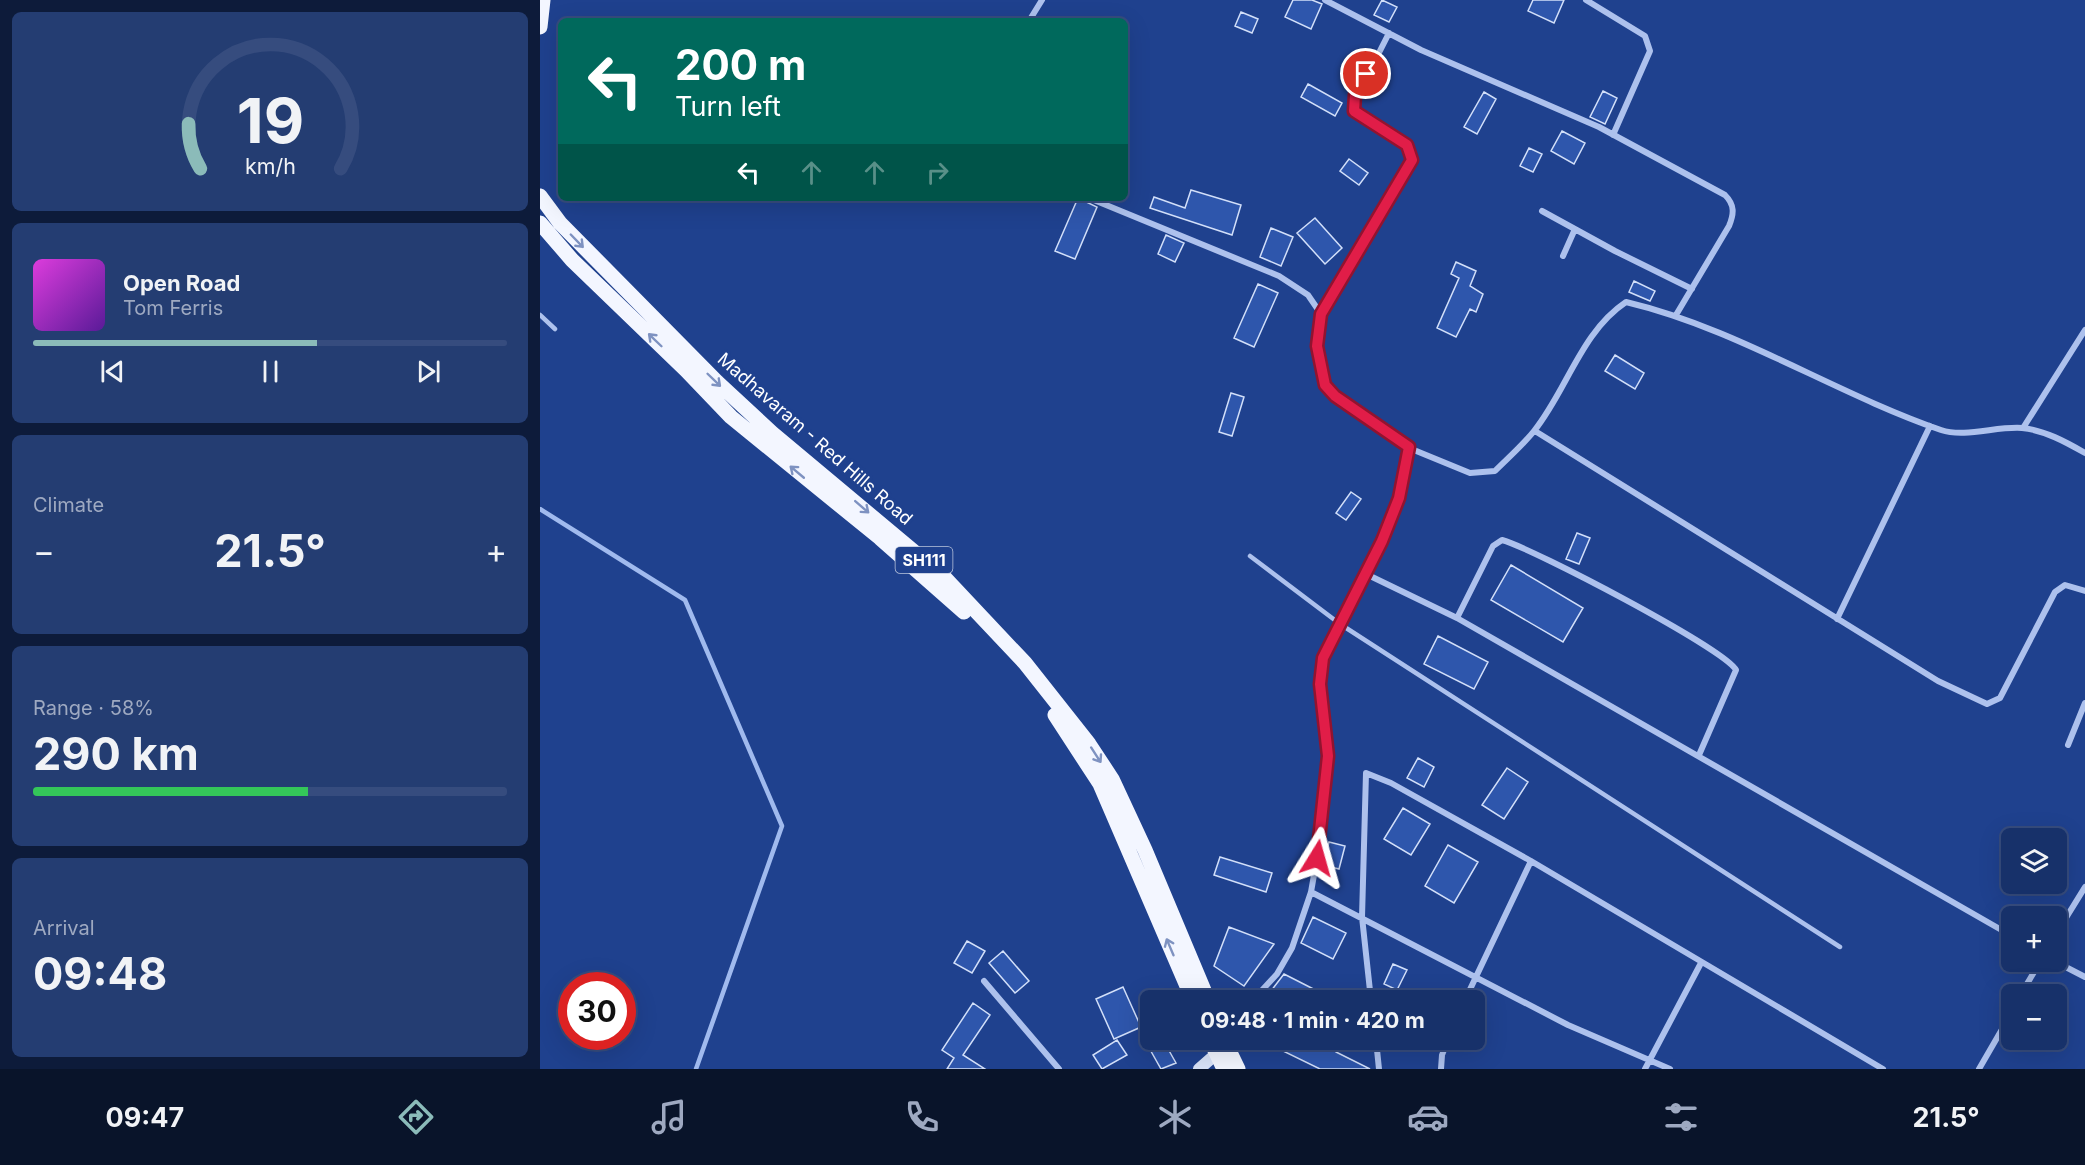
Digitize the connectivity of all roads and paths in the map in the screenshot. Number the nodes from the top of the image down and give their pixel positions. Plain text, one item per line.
1 (543, 0) edge
2 (1042, 0) edge
3 (1325, 0) edge
4 (1586, 0) edge
5 (1031, 18) edge
6 (540, 27) edge
7 (1389, 33) junction
8 (1613, 135) junction
9 (540, 196) edge
10 (1096, 201) edge
11 (1542, 211) dead end
12 (540, 223) edge
13 (1575, 230) junction
14 (1563, 256) dead end
15 (1692, 289) junction
16 (1321, 314) junction
17 (540, 315) edge
18 (1676, 315) junction
19 (555, 329) dead end
20 (2085, 330) edge
21 (1930, 426) junction
22 (2023, 428) junction
23 (1534, 431) junction
24 (1409, 447) junction
25 (2085, 453) edge
26 (1250, 556) dead end
27 (1366, 574) junction
28 (2085, 591) edge
29 (1457, 618) junction
30 (1837, 619) junction
31 (1340, 624) junction
32 (2085, 703) edge
33 (2067, 745) dead end
34 (1699, 755) junction
35 (1531, 861) junction
36 (2085, 887) edge
37 (1311, 892) junction
38 (2067, 916) edge
39 (1362, 917) junction
40 (2001, 930) edge
41 (1840, 947) dead end
42 (1701, 963) junction
43 (2067, 968) edge
44 (1475, 975) junction
45 (2085, 977) edge
46 (984, 981) dead end
47 (1189, 990) edge
48 (1204, 990) edge
49 (1262, 990) edge
50 (1370, 990) edge
51 (1469, 990) edge
52 (2001, 1031) edge
53 (1219, 1050) edge
54 (1224, 1050) edge
55 (1227, 1050) edge
56 (1377, 1050) edge
57 (1444, 1050) edge
58 (1649, 1060) junction
59 (1059, 1069) edge
60 (1199, 1069) edge
61 (1224, 1069) edge
62 (1238, 1069) edge
63 (1379, 1069) edge
64 (1441, 1069) edge
65 (1645, 1069) edge
66 (1671, 1069) edge
67 (1883, 1069) edge
68 (1979, 1069) edge

1 - 6 main road
2 - 5 street
3 - 7 street
4 - 8 street
7 - 8 street
7 - 16 street
8 - 15 street
9 -> 48 main road, Madhavaram - Red Hills Road / SH111
10 - 16 street
11 - 13 street
47 -> 12 main road, Madhavaram - Red Hills Road / SH111
13 - 14 street
13 - 15 street
15 - 18 street
16 - 24 street
17 - 19 lane
18 - 21 street
18 - 23 street
20 - 22 street
21 - 22 street
21 - 30 street
22 - 25 street
23 - 24 street
23 - 30 street
24 - 27 street
26 - 31 lane
27 - 29 street
27 - 31 street
28 - 30 street
29 - 34 street
29 - 34 street
31 - 37 street
31 - 41 lane
32 - 33 street
34 - 40 street
35 - 39 street
35 - 42 street
35 - 44 street
36 - 38 street
37 - 39 street
37 - 49 street
39 - 44 street
39 - 50 street
42 - 58 street
42 - 67 street
43 - 45 street
44 - 51 street
44 - 58 street
46 - 59 street
52 - 68 street
53 - 60 street
54 - 61 main road
55 - 62 main road
56 - 63 street
57 - 64 street
58 - 65 street
58 - 66 street

